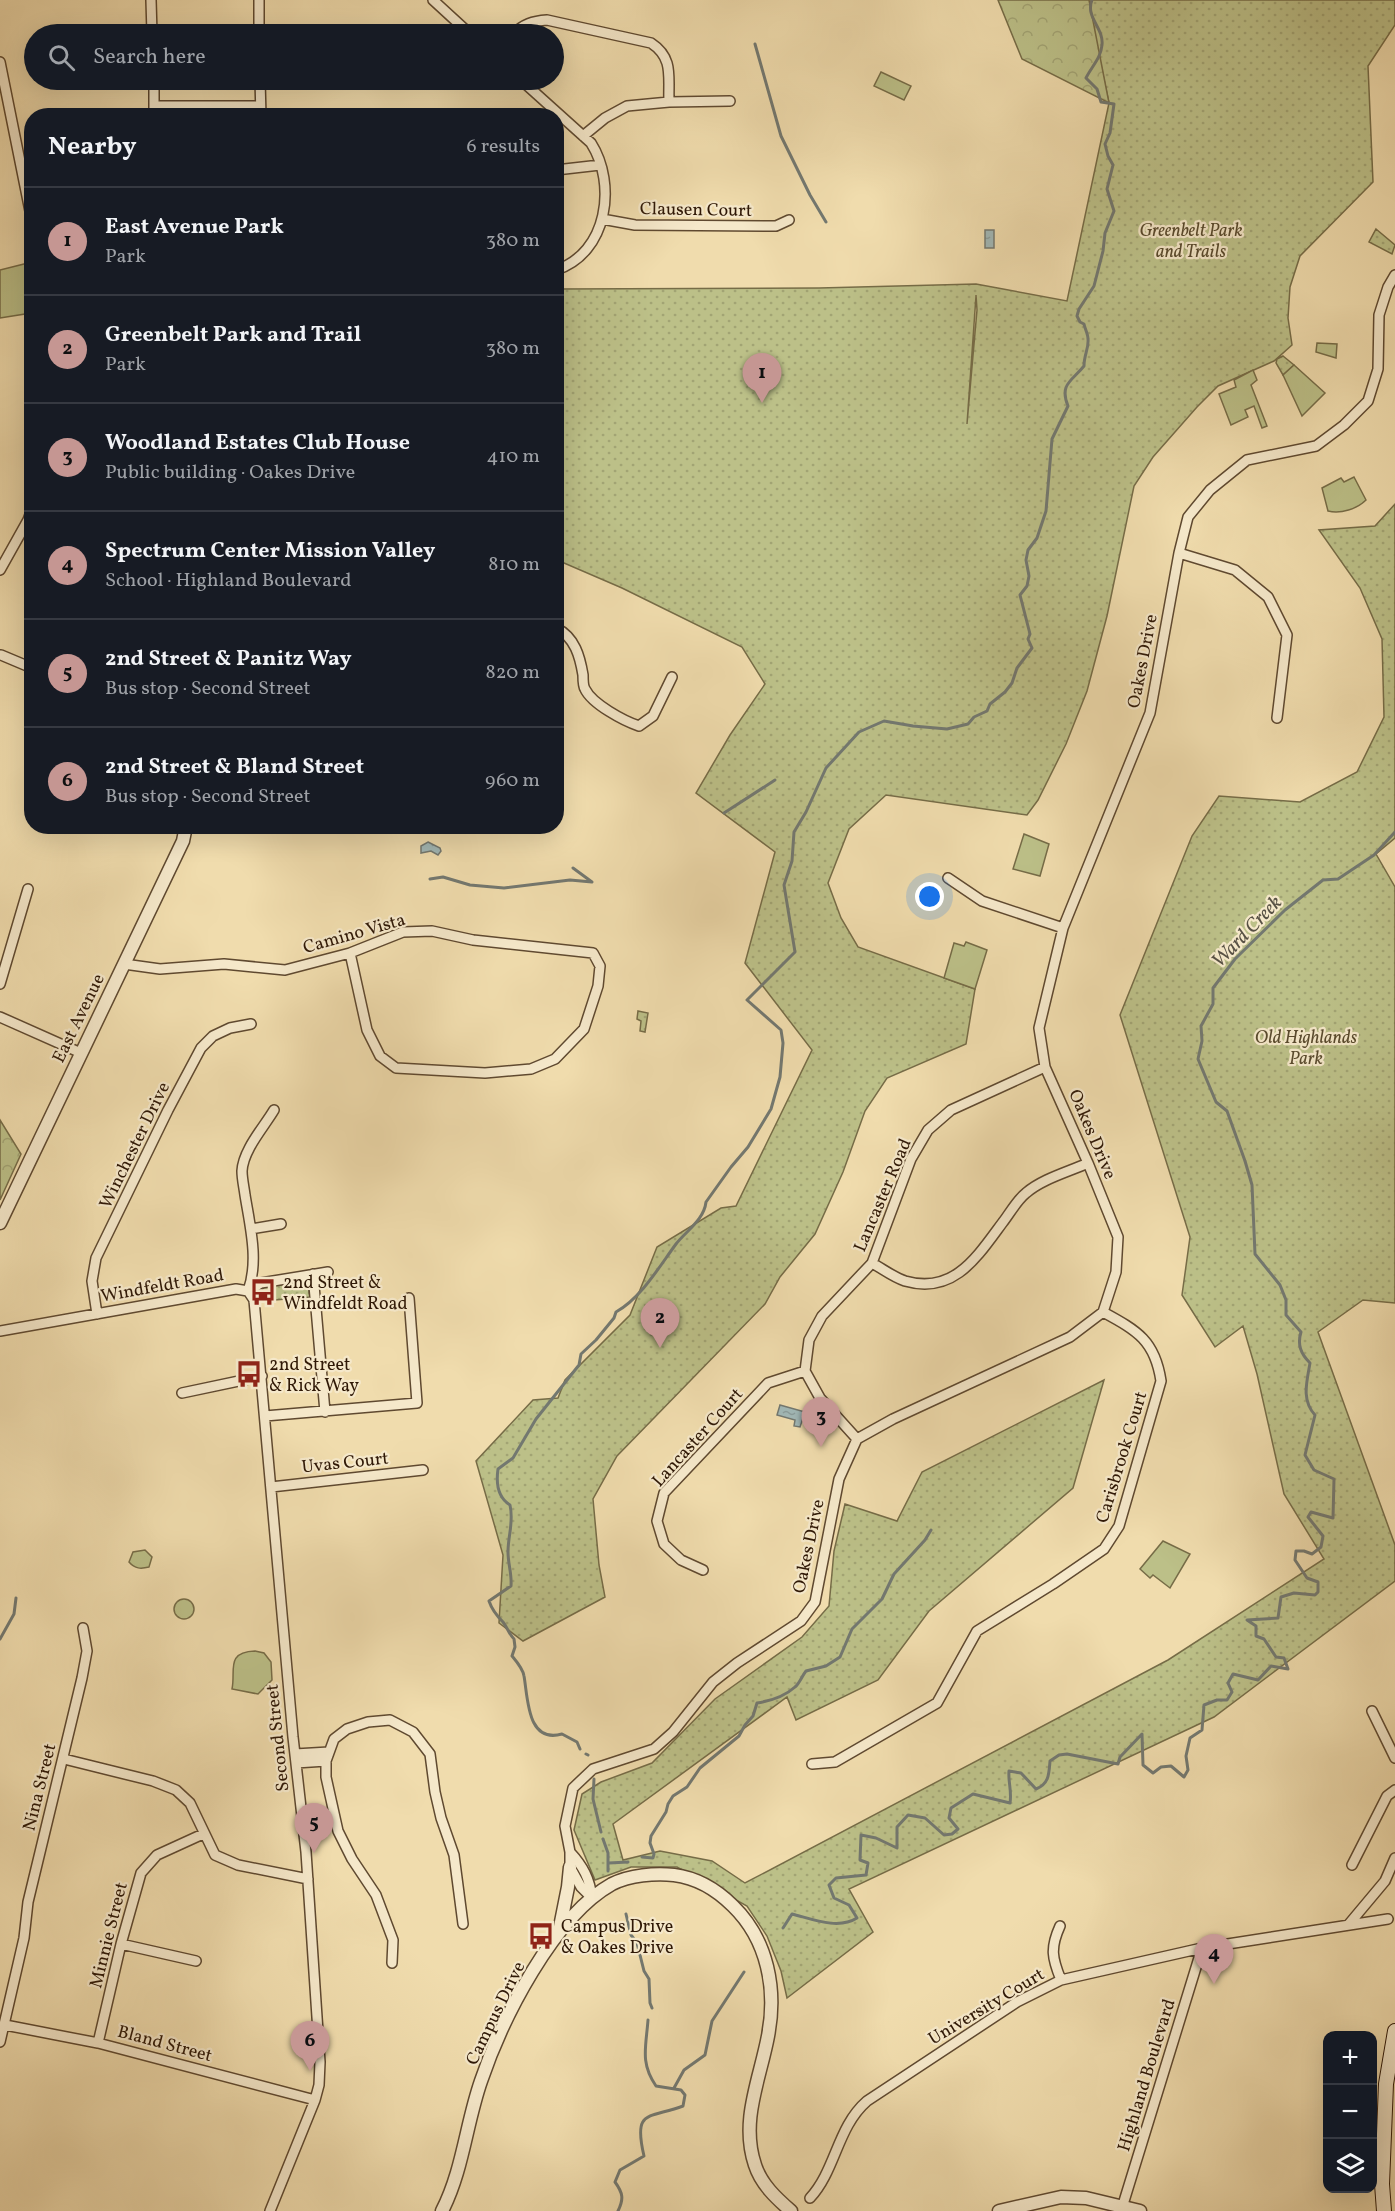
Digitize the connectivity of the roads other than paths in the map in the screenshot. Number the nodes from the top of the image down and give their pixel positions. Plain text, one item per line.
1 (151, 0) edge
2 (258, 0) edge
3 (433, 0) edge
4 (152, 24) edge
5 (259, 24) edge
6 (459, 24) edge
7 (527, 24) edge
8 (0, 62) edge
9 (154, 90) edge
10 (260, 90) edge
11 (531, 90) edge
12 (730, 101) dead end
13 (669, 102) junction
14 (154, 108) edge
15 (260, 108) edge
16 (552, 108) edge
17 (564, 119) edge
18 (583, 136) junction
19 (600, 165) junction
20 (564, 169) edge
21 (24, 181) edge
22 (602, 219) junction
23 (789, 220) dead end
24 (564, 266) edge
25 (1395, 275) edge
26 (24, 527) edge
27 (1179, 553) junction
28 (0, 570) edge
29 (564, 633) edge
30 (0, 655) edge
31 (24, 665) edge
32 (672, 677) dead end
33 (1277, 718) dead end
34 (184, 834) edge
35 (948, 878) dead end
36 (28, 889) dead end
37 (1063, 928) junction
38 (350, 953) junction
39 (124, 964) junction
40 (0, 984) edge
41 (0, 1017) edge
42 (251, 1024) dead end
43 (81, 1053) junction
44 (1045, 1067) junction
45 (274, 1110) dead end
46 (1088, 1163) junction
47 (0, 1223) edge
48 (281, 1224) dead end
49 (251, 1229) junction
50 (872, 1263) junction
51 (328, 1272) dead end
52 (313, 1274) junction
53 (248, 1291) junction
54 (409, 1298) dead end
55 (1103, 1312) junction
56 (97, 1314) junction
57 (0, 1331) edge
58 (805, 1371) junction
59 (262, 1376) junction
60 (182, 1393) dead end
61 (325, 1412) junction
62 (265, 1416) junction
63 (857, 1439) junction
64 (423, 1470) dead end
65 (271, 1487) junction
66 (703, 1570) dead end
67 (82, 1628) dead end
68 (1372, 1711) dead end
69 (329, 1752) junction
70 (1395, 1758) edge
71 (64, 1759) junction
72 (295, 1759) junction
73 (326, 1761) junction
74 (812, 1764) dead end
75 (1395, 1790) edge
76 (203, 1834) junction
77 (570, 1852) junction
78 (1395, 1858) edge
79 (1352, 1865) dead end
80 (570, 1867) junction
81 (308, 1879) junction
82 (592, 1899) junction
83 (1388, 1919) dead end
84 (463, 1924) dead end
85 (1349, 1924) junction
86 (1060, 1926) dead end
87 (558, 1933) junction
88 (122, 1944) junction
89 (1202, 1948) junction
90 (195, 1961) dead end
91 (392, 1963) dead end
92 (1061, 1980) junction
93 (4, 2025) junction
94 (1395, 2031) edge
95 (0, 2042) edge
96 (99, 2043) junction
97 (315, 2100) junction
98 (810, 2198) dead end
99 (1122, 2208) edge
100 (270, 2211) edge
101 (441, 2211) edge
102 (791, 2211) edge
103 (999, 2211) edge
104 (1140, 2211) edge
105 (1384, 2211) edge

1 - 4 street
2 - 5 street
3 - 6 street
7 - 13 street
8 - 21 street
9 - 14 street
10 - 15 street
11 - 16 street
12 - 13 street
13 - 18 street
17 - 18 street
18 - 19 street
19 - 20 street
19 - 22 street
22 - 23 street, Clausen Court
22 - 24 street
25 - 27 street, Oakes Drive
26 - 28 street
27 - 33 street
27 - 37 street, Oakes Drive
29 - 32 street
30 - 31 street
34 - 39 street, East Avenue
35 - 37 street
36 - 40 street
37 - 44 street, Oakes Drive
38 - 38 street, Camino Vista
38 - 39 street, Camino Vista
39 - 43 street, East Avenue
41 - 43 street
42 - 56 street, Winchester Drive
43 - 47 street, East Avenue
44 - 46 street, Oakes Drive
44 - 50 street, Lancaster Road
45 - 49 street
46 - 50 street
46 - 55 street, Oakes Drive
48 - 49 street
49 - 53 street
50 - 58 street, Lancaster Road
51 - 52 street, Windfeldt Road
52 - 53 street, Windfeldt Road
52 - 61 street
53 - 56 street, Windfeldt Road
53 - 59 street, Second Street
54 - 61 street
55 - 63 street
55 - 74 street, Carisbrook Court
56 - 57 street, Windfeldt Road
58 - 63 street
58 - 66 street, Lancaster Court
59 - 60 street
59 - 62 street, Second Street
61 - 62 street
62 - 65 street, Second Street
63 - 77 street, Oakes Drive
64 - 65 street, Uvas Court
65 - 72 street, Second Street
67 - 71 street, Nina Street
68 - 70 street
69 - 72 street
69 - 73 street
69 - 84 street
71 - 76 street
71 - 93 street, Nina Street
72 - 73 street
72 - 81 street, Second Street
73 - 91 street
75 - 79 street
76 - 81 street
76 - 88 street, Minnie Street
77 - 80 street, Oakes Drive
77 - 82 street, Oakes Drive
78 - 85 street
80 - 82 street
80 - 87 street
81 - 97 street, Second Street
82 - 87 street, Campus Drive
82 - 102 street, Campus Drive
83 - 85 street, University Court
85 - 89 street, University Court
86 - 92 street
87 - 101 street, Campus Drive
88 - 90 street
88 - 96 street, Minnie Street
89 - 92 street, University Court
89 - 99 street, Highland Boulevard
92 - 98 street, University Court
93 - 95 street, Nina Street
93 - 96 street, Bland Street
94 - 105 main road
96 - 97 street, Bland Street
97 - 100 street, Second Street
99 - 103 street
99 - 104 street

